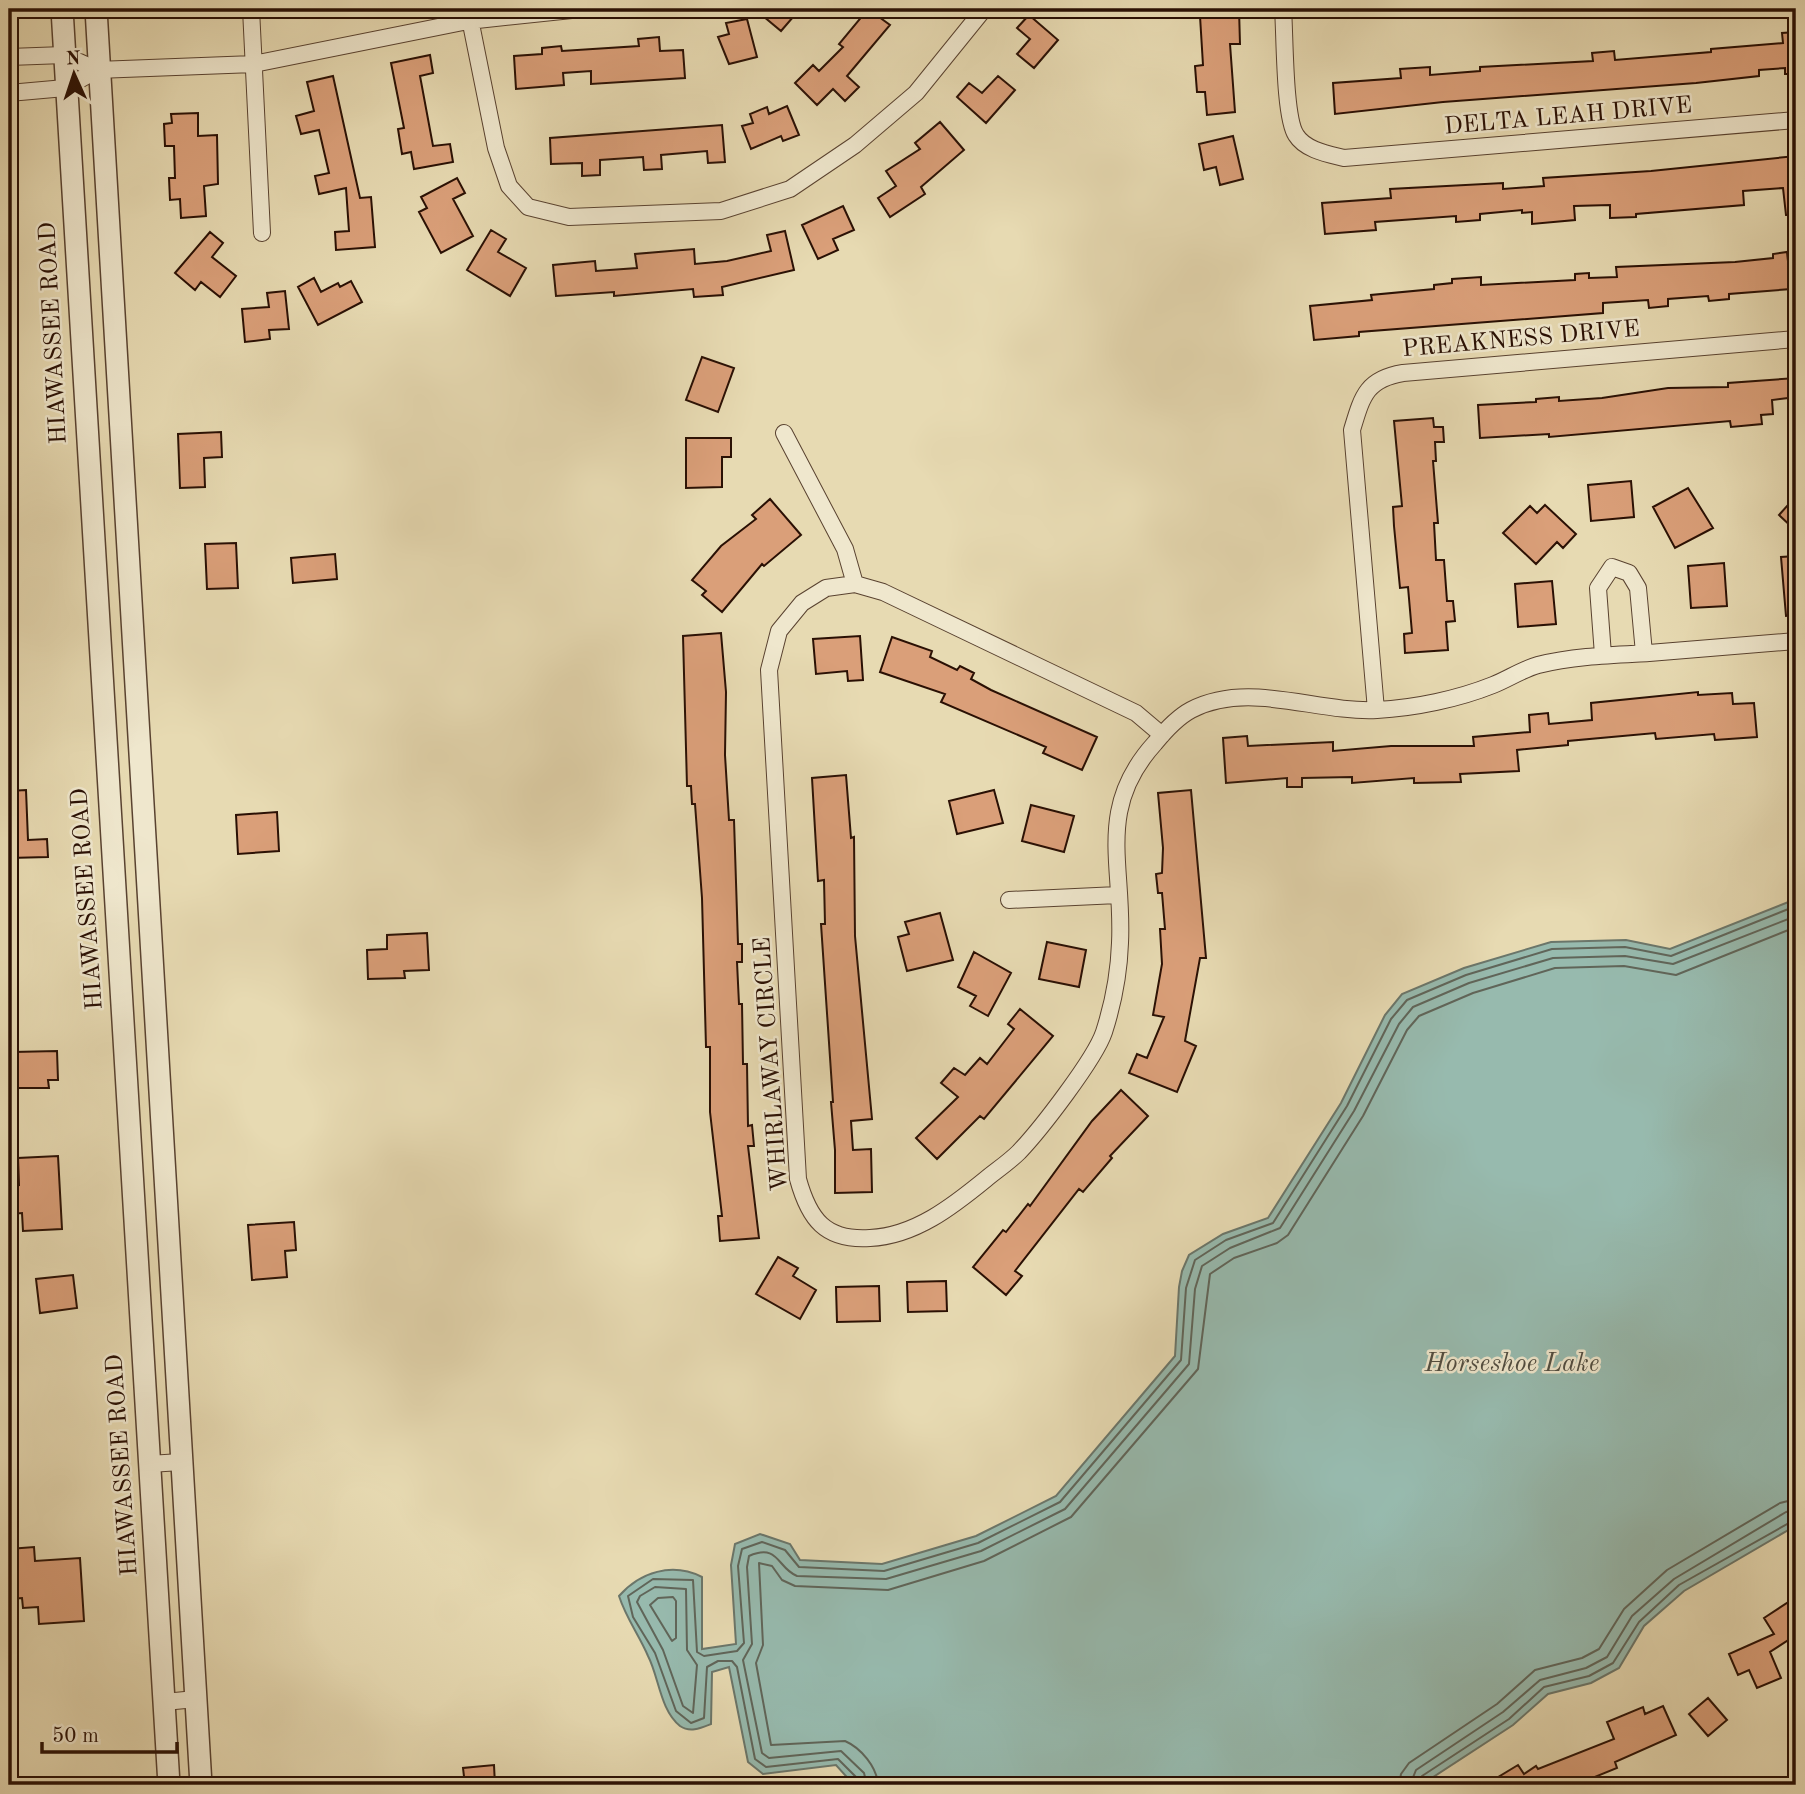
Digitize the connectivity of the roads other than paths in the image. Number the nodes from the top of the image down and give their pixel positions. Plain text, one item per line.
1 (62, 9) edge
2 (96, 9) edge
3 (251, 9) edge
4 (580, 9) edge
5 (984, 9) edge
6 (1283, 9) edge
7 (468, 15) edge
8 (64, 55) junction
9 (9, 57) edge
10 (254, 64) junction
11 (97, 70) junction
12 (65, 88) junction
13 (9, 93) edge
14 (1796, 120) edge
15 (262, 233) dead end
16 (1796, 339) edge
17 (784, 433) dead end
18 (855, 584) junction
19 (1796, 641) edge
20 (1644, 653) junction
21 (1603, 655) junction
22 (1376, 710) junction
23 (1162, 735) junction
24 (1118, 895) junction
25 (1010, 900) dead end
26 (181, 1462) junction
27 (149, 1464) junction
28 (196, 1699) junction
29 (164, 1702) junction
30 (169, 1785) edge
31 (201, 1785) edge

1 - 8 street, HIAWASSEE ROAD
2 - 11 street
3 - 10 street
4 - 7 street
5 - 7 street
6 - 14 street, DELTA LEAH DRIVE
7 - 10 street
8 - 9 street
8 - 11 street
8 - 12 street, HIAWASSEE ROAD
10 - 11 street
10 - 15 street
11 - 12 street
11 - 26 street
12 - 13 street
12 - 27 street, HIAWASSEE ROAD
16 - 22 street, PREAKNESS DRIVE
17 - 18 street
18 - 23 street, WHIRLAWAY CIRCLE
18 - 24 street, WHIRLAWAY CIRCLE
19 - 20 street
20 - 21 street
20 - 21 street
21 - 22 street
22 - 23 street
23 - 24 street, WHIRLAWAY CIRCLE
24 - 25 street
26 - 27 street
26 - 28 street
27 - 29 street, HIAWASSEE ROAD
28 - 29 street
28 - 31 street
29 - 30 street, HIAWASSEE ROAD

